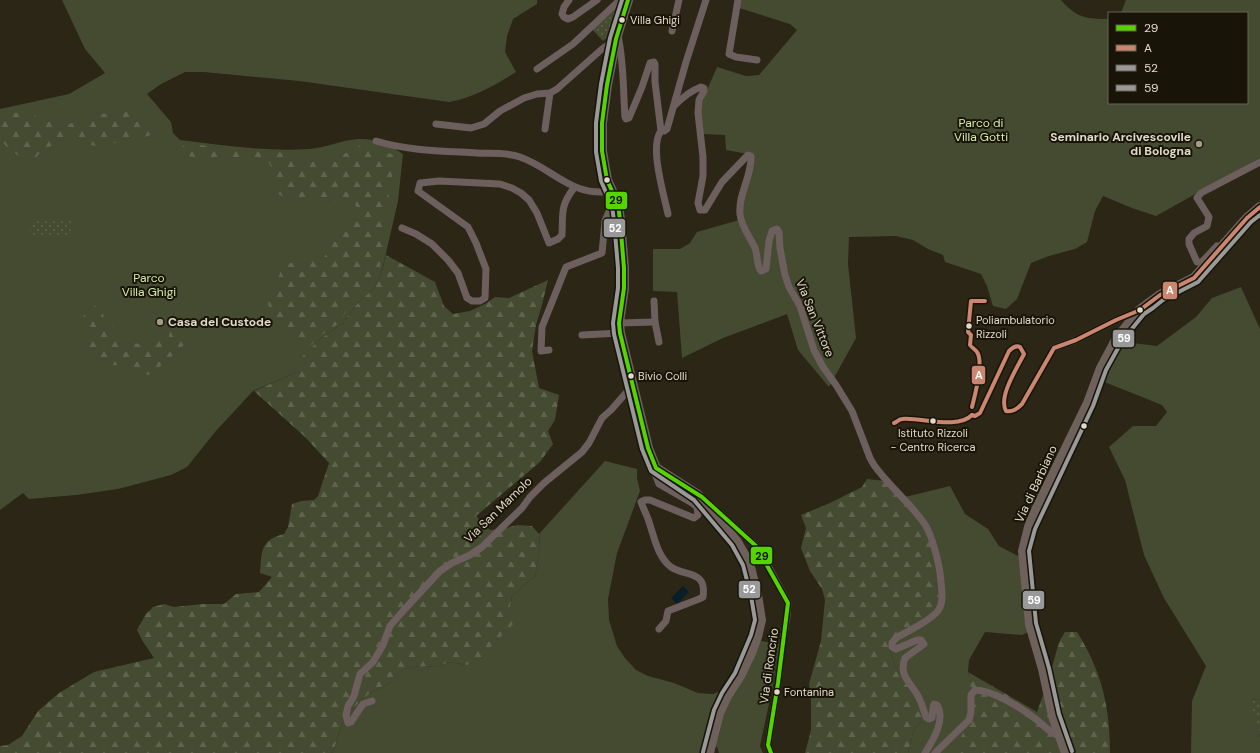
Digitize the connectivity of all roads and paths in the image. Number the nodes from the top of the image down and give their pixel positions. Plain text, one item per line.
1 (569, 0) edge
2 (597, 0) edge
3 (620, 0) edge
4 (628, 0) edge
5 (679, 0) edge
6 (706, 0) edge
7 (738, 0) edge
8 (672, 31) dead end
9 (617, 36) junction
10 (757, 60) dead end
11 (537, 69) dead end
12 (550, 93) junction
13 (675, 105) junction
14 (436, 124) dead end
15 (544, 129) dead end
16 (661, 131) junction
17 (376, 141) dead end
18 (1260, 162) edge
19 (574, 188) junction
20 (613, 194) junction
21 (1260, 207) edge
22 (668, 214) dead end
23 (402, 228) dead end
24 (1222, 246) junction
25 (654, 301) dead end
26 (1140, 310) junction
27 (655, 322) junction
28 (620, 328) junction
29 (582, 335) dead end
30 (659, 342) dead end
31 (1054, 348) dead end
32 (549, 350) dead end
33 (632, 386) junction
34 (656, 468) junction
35 (698, 495) junction
36 (659, 629) dead end
37 (372, 701) dead end
38 (1060, 736) junction
39 (709, 753) edge
40 (771, 753) edge
41 (925, 753) edge
42 (935, 753) edge
43 (1066, 753) edge

1 - 2 street
3 - 11 street
4 - 9 main road
5 - 8 street
6 - 13 street
7 - 10 street
9 - 12 street
9 - 16 street
9 - 20 main road
12 - 14 street
12 - 15 street
13 - 16 street
13 - 41 street, Via San Vittore
16 - 22 street
17 - 19 street
18 - 24 street
19 - 20 street
19 - 23 street
20 - 28 main road
20 - 32 street
21 - 24 main road, Via di Barbiano
24 - 26 main road, Via di Barbiano
25 - 27 street
26 - 31 street, Via di Barbiano
26 - 38 main road, Via di Barbiano
27 - 28 street
27 - 30 street
28 - 29 street
28 - 33 main road
33 - 34 main road
33 - 37 street, Via San Mamolo
34 - 35 main road
34 - 36 street
35 - 39 main road
35 - 40 street, Via di Roncrio
38 - 42 street
38 - 43 main road, Via di Barbiano

